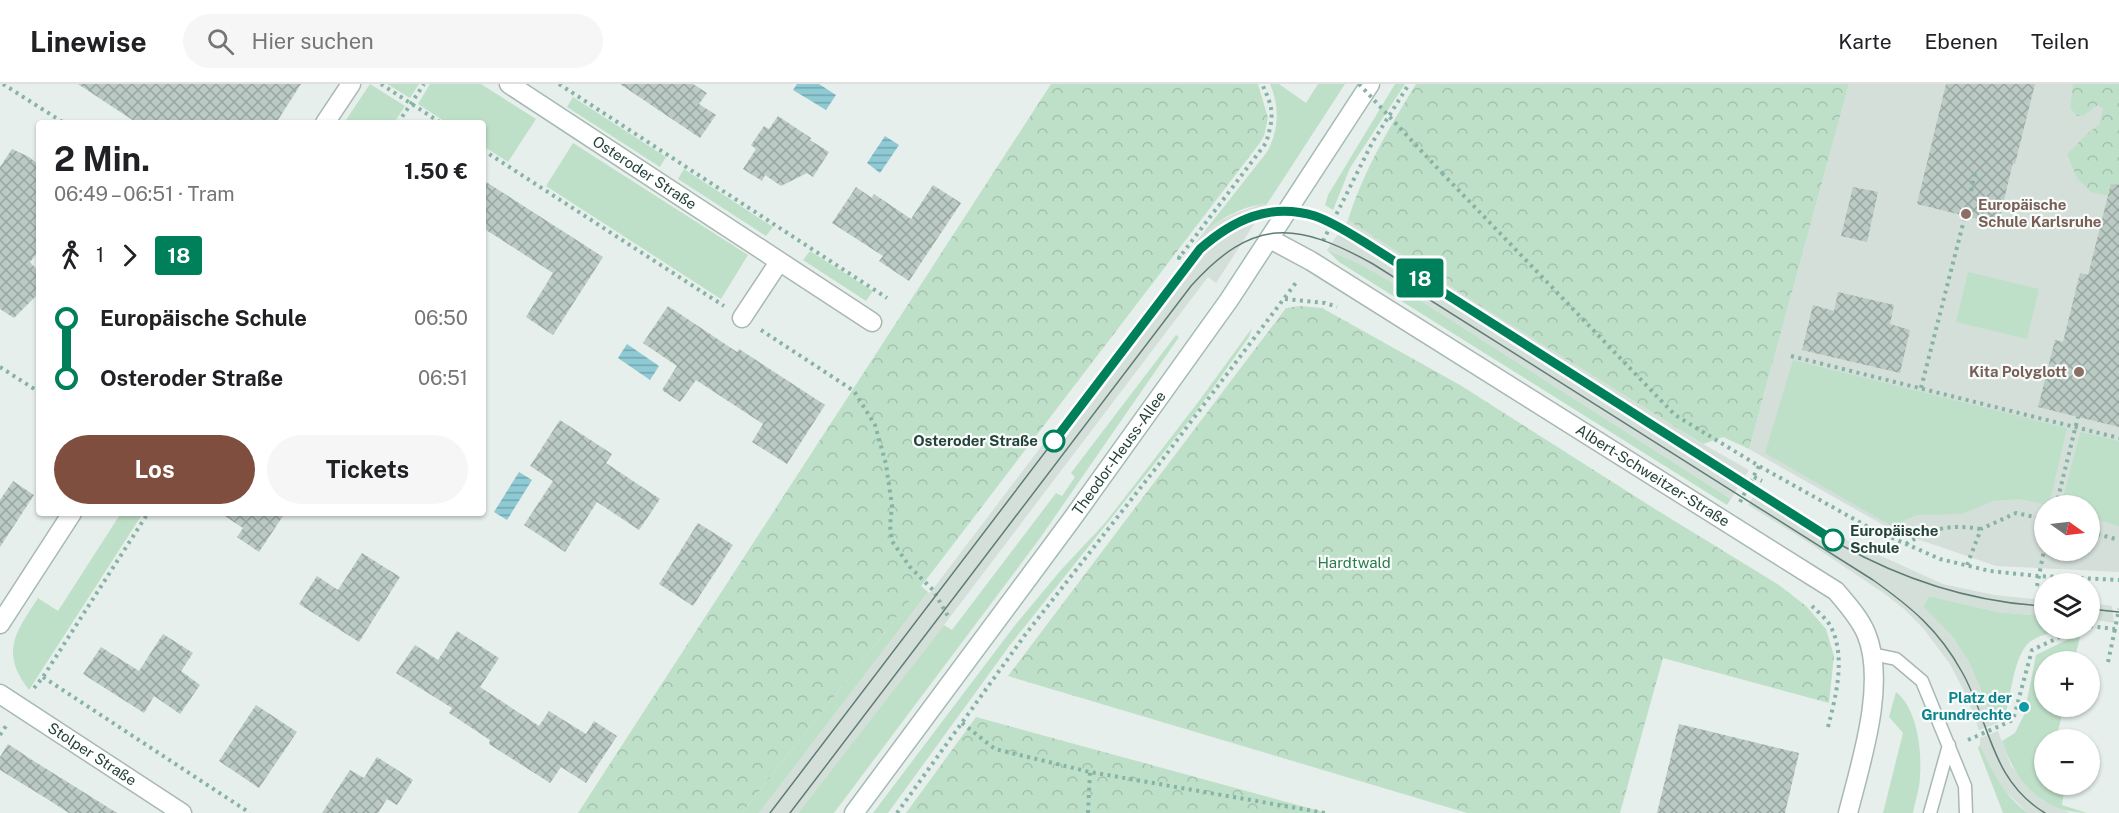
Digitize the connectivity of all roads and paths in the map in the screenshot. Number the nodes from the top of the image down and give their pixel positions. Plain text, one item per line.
1 (3, 84) edge
2 (351, 84) edge
3 (381, 84) edge
4 (424, 84) edge
5 (509, 84) edge
6 (559, 84) edge
7 (1262, 84) edge
8 (1359, 84) edge
9 (1370, 84) edge
10 (1409, 84) edge
11 (411, 104) junction
12 (59, 120) edge
13 (327, 120) edge
14 (400, 120) edge
15 (436, 120) edge
16 (486, 152) edge
17 (1975, 173) dead end
18 (1971, 191) dead end
19 (1965, 216) dead end
20 (1270, 239) junction
21 (1180, 256) dead end
22 (1311, 261) junction
23 (779, 262) junction
24 (887, 298) dead end
25 (742, 318) junction
26 (872, 322) dead end
27 (1791, 356) dead end
28 (0, 367) edge
29 (1921, 388) junction
30 (36, 390) edge
31 (2078, 417) dead end
32 (2076, 427) junction
33 (2119, 438) edge
34 (1759, 466) junction
35 (1754, 477) junction
36 (1762, 481) dead end
37 (2059, 495) edge
38 (1738, 504) dead end
39 (70, 516) edge
40 (145, 516) edge
41 (2034, 517) edge
42 (1981, 529) junction
43 (2100, 535) edge
44 (2119, 540) edge
45 (1905, 544) junction
46 (1966, 565) junction
47 (2034, 576) edge
48 (2100, 580) edge
49 (2119, 580) edge
50 (1807, 600) dead end
51 (2119, 609) edge
52 (949, 618) dead end
53 (0, 624) edge
54 (2100, 627) edge
55 (2115, 629) junction
56 (2056, 639) edge
57 (1872, 654) junction
58 (2108, 662) dead end
59 (43, 677) junction
60 (0, 694) edge
61 (19, 706) junction
62 (963, 723) junction
63 (1828, 728) dead end
64 (0, 735) edge
65 (1950, 746) junction
66 (1090, 772) junction
67 (182, 813) edge
68 (250, 813) edge
69 (854, 813) edge
70 (897, 813) edge
71 (1088, 813) edge
72 (1325, 813) edge
73 (1848, 813) edge
74 (1930, 813) edge
75 (1966, 813) edge

1 - 12 path
2 - 13 street
3 - 11 path
4 - 11 path
5 - 23 street, Osteroder Straße
6 - 24 path
7 - 21 path
8 - 34 path, bridge
9 - 20 street, Theodor-Heuss-Allee
10 - 22 path
11 - 14 path
11 - 15 path
16 - 25 path
17 - 18 path
19 - 29 path
20 - 22 street, Albert-Schweitzer-Straße
20 - 69 street, Theodor-Heuss-Allee
22 - 57 street, Albert-Schweitzer-Straße
22 - 62 path
23 - 25 street
23 - 26 street, Osteroder Straße
25 - 52 path
27 - 29 path
28 - 30 path
29 - 32 path
31 - 32 path
32 - 33 path
32 - 37 path
34 - 35 path
34 - 45 path
35 - 36 path
35 - 38 path
39 - 53 street
40 - 59 path
41 - 42 path
42 - 45 path
42 - 46 path
43 - 44 path
45 - 46 path
46 - 47 path
48 - 49 path
50 - 63 path
51 - 55 path
54 - 55 path
55 - 58 path
56 - 65 path
57 - 65 lane
57 - 73 street, Albert-Schweitzer-Straße
59 - 61 path
59 - 68 path
60 - 61 street, Stolper Straße
61 - 64 path
61 - 67 street, Stolper Straße
62 - 66 path
62 - 70 path
65 - 74 lane
65 - 75 lane
66 - 71 path
66 - 72 path

